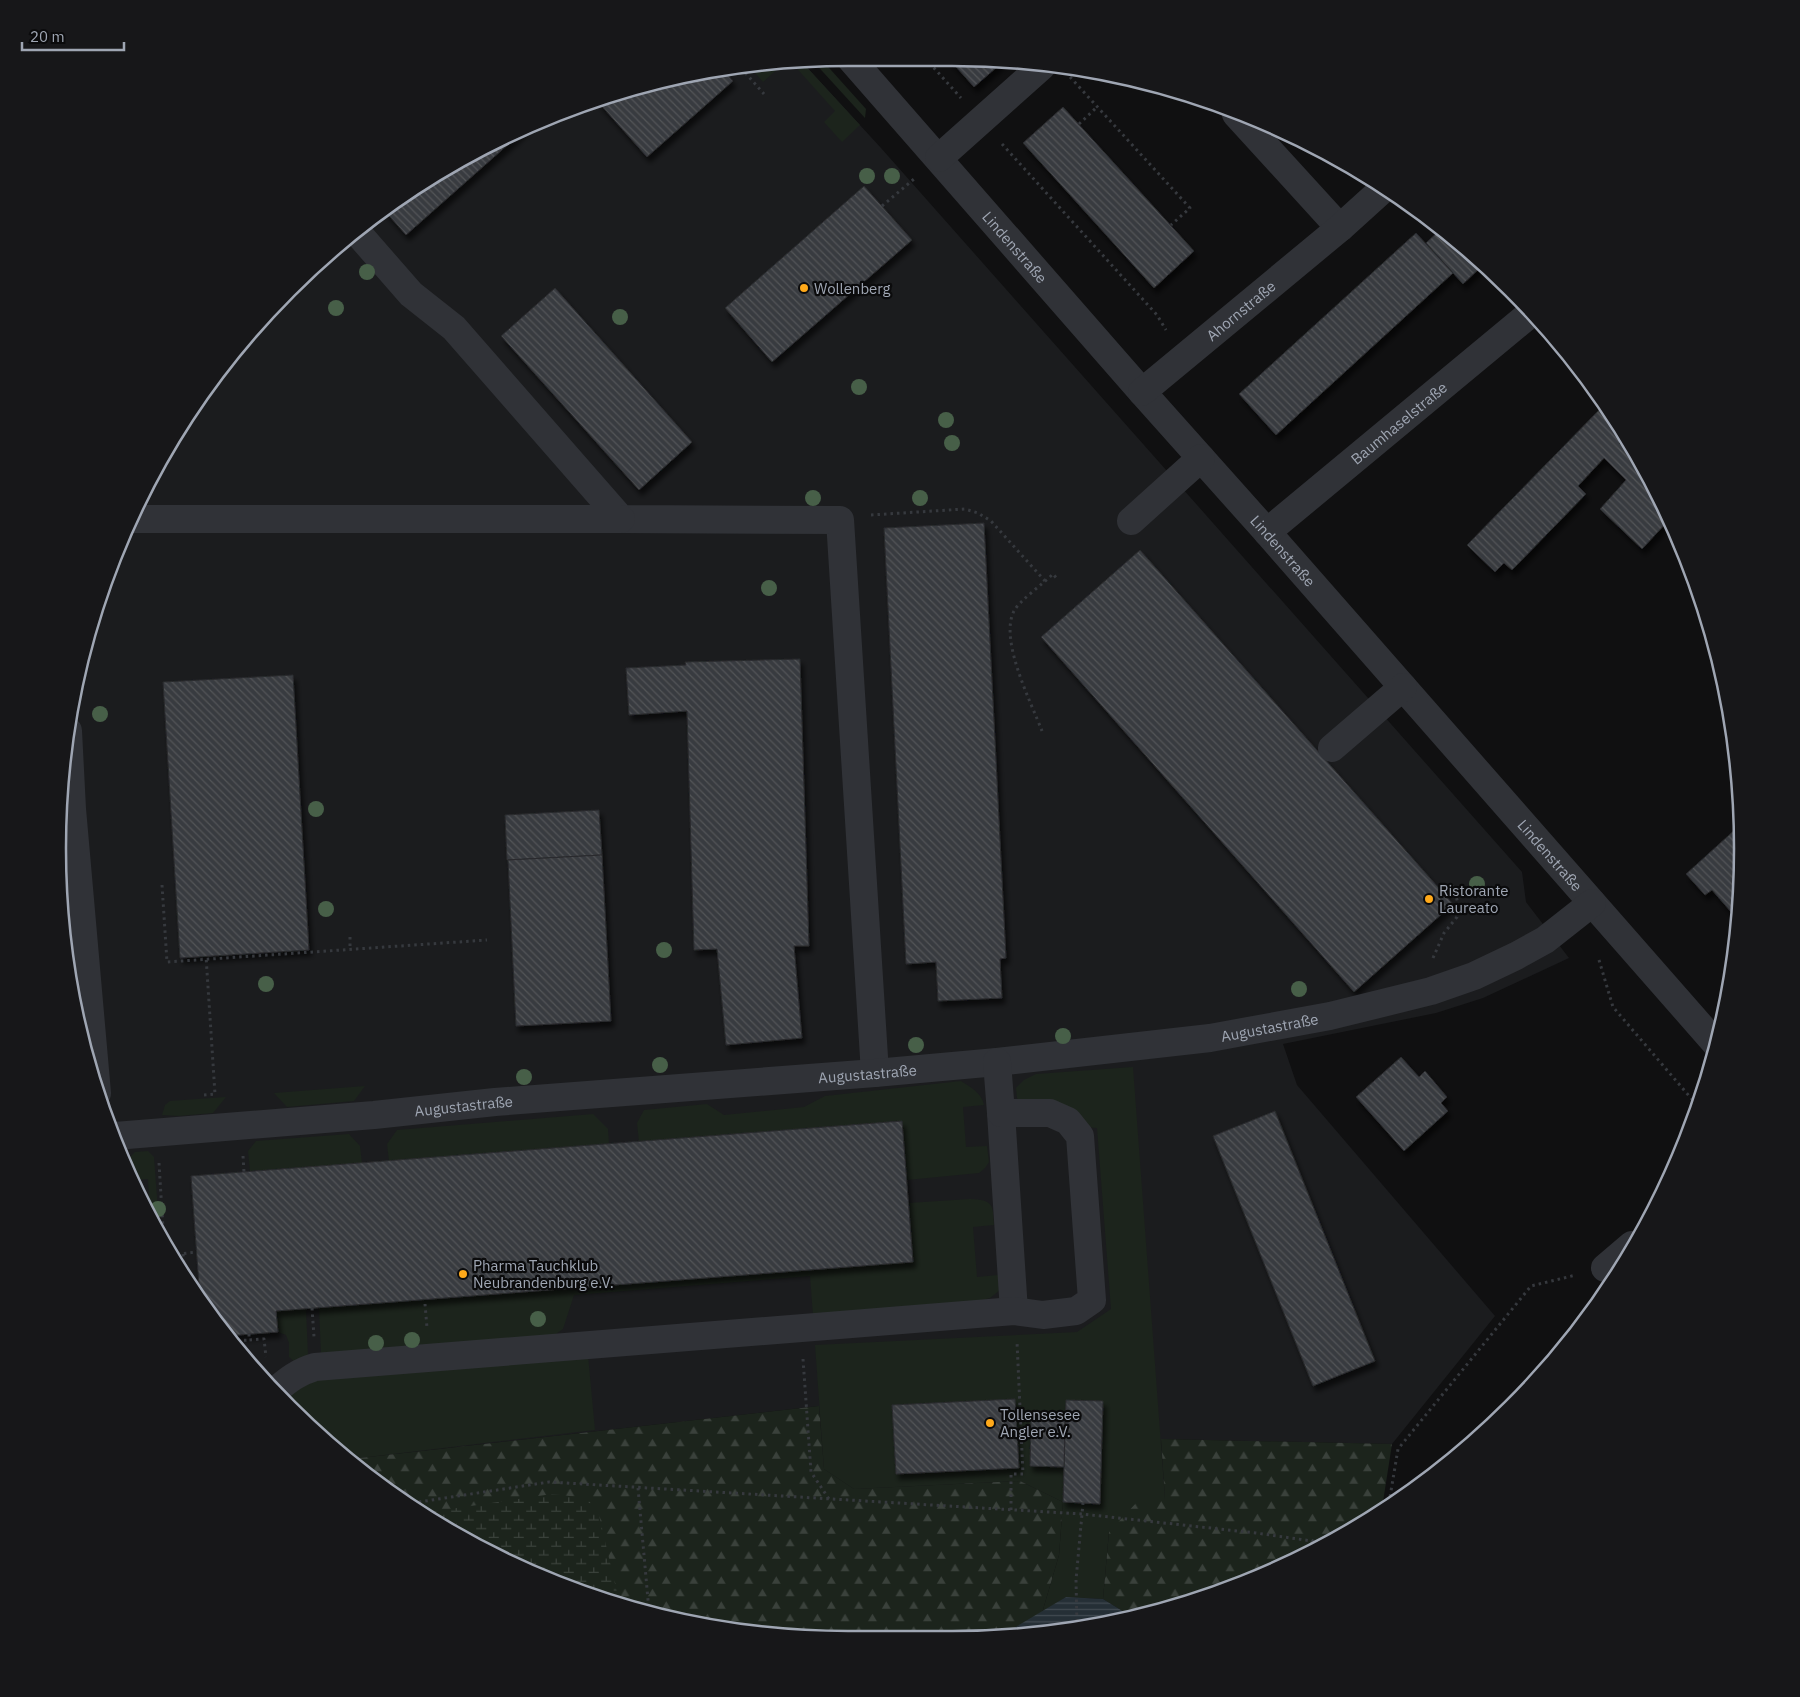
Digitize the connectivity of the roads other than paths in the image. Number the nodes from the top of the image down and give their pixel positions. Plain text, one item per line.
1 (857, 66) edge
2 (1036, 71) edge
3 (1245, 124) edge
4 (939, 158) junction
5 (1378, 193) edge
6 (1340, 228) junction
7 (361, 237) edge
8 (1525, 317) edge
9 (1142, 392) junction
10 (1201, 458) junction
11 (140, 519) edge
12 (621, 519) junction
13 (1131, 521) dead end
14 (1267, 532) junction
15 (1403, 687) junction
16 (1332, 748) dead end
17 (70, 774) edge
18 (1592, 903) junction
19 (1710, 1037) edge
20 (94, 1053) edge
21 (996, 1062) junction
22 (875, 1073) junction
23 (1001, 1113) junction
24 (121, 1136) edge
25 (1619, 1256) edge
26 (1605, 1268) road end
27 (1014, 1311) junction
28 (274, 1379) edge

1 - 4 street, Lindenstraße
2 - 4 street
3 - 6 street
4 - 9 street, Lindenstraße
5 - 6 street, Ahornstraße
6 - 9 street, Ahornstraße
7 - 12 street
8 - 14 street, Baumhaselstraße
9 - 10 street, Lindenstraße
10 - 13 street
10 - 14 street, Lindenstraße
11 - 12 street
12 - 22 street
14 - 15 street, Lindenstraße
15 - 16 street
15 - 18 street, Lindenstraße
17 - 20 street
18 - 19 street, Lindenstraße
18 - 21 street, Augustastraße
21 - 22 street, Augustastraße
21 - 23 street
22 - 24 street, Augustastraße
23 - 27 street
23 - 27 street
25 - 26 street
27 - 28 street

